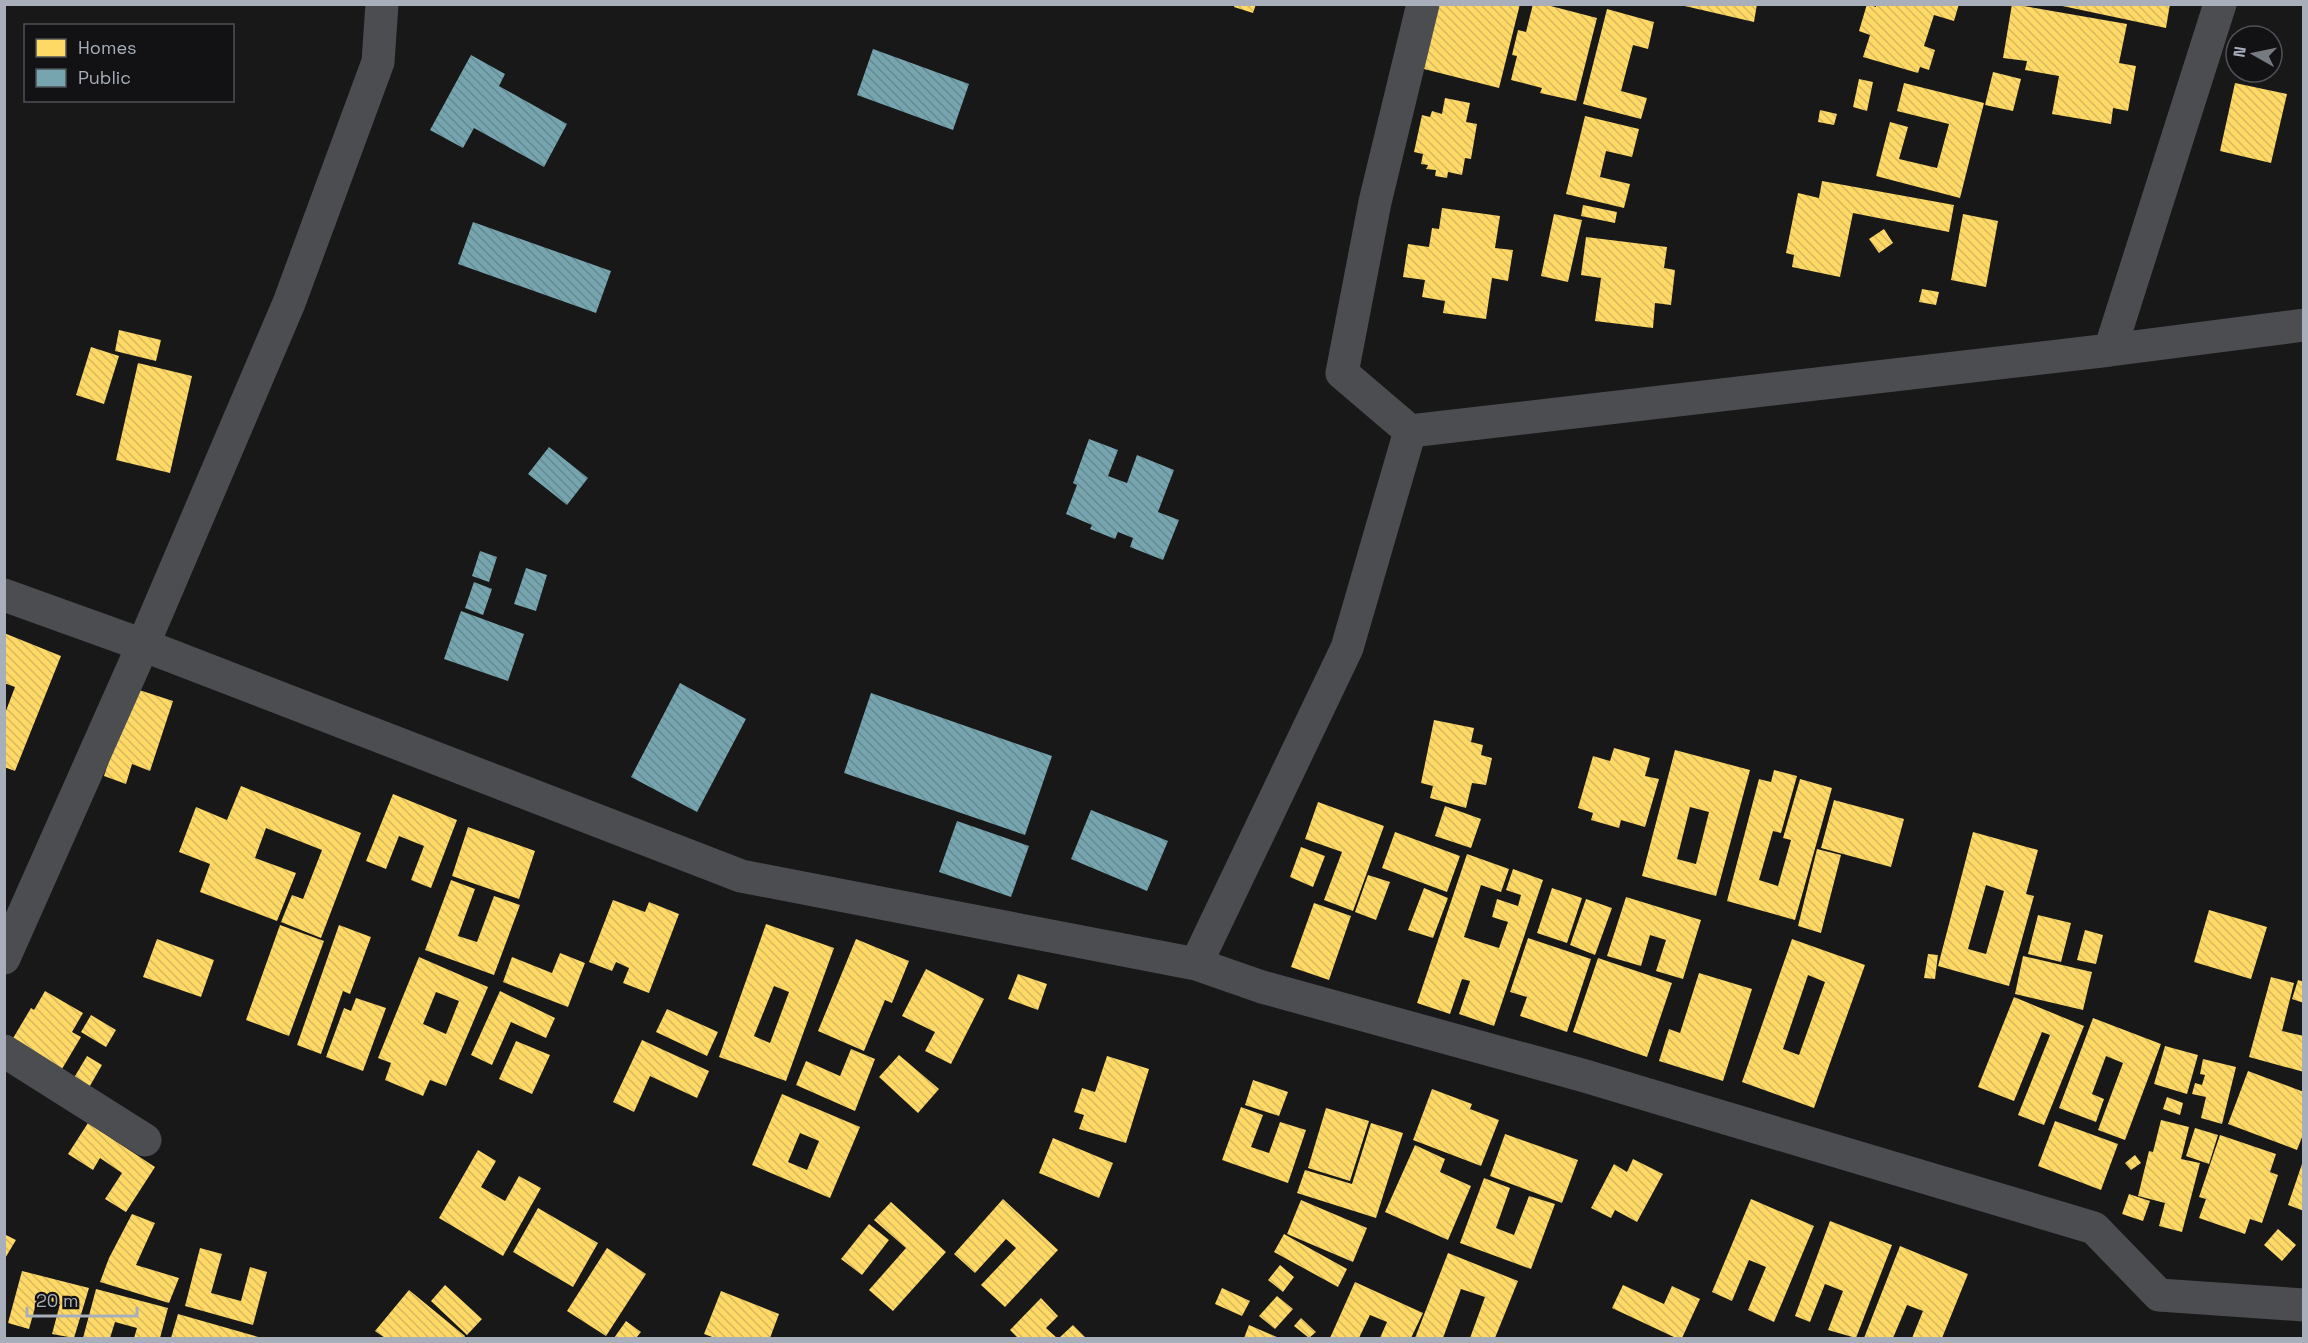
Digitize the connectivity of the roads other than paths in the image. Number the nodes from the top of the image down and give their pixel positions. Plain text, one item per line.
1 (382, 4) edge
2 (1423, 4) edge
3 (2220, 4) edge
4 (2304, 325) edge
5 (2110, 350) junction
6 (1410, 431) junction
7 (4, 595) edge
8 (143, 645) junction
9 (7, 944) edge
10 (1196, 964) junction
11 (4, 1051) edge
12 (145, 1140) dead end
13 (2304, 1305) edge

1 - 8 street
2 - 6 street
3 - 5 street
4 - 5 street
5 - 6 street
6 - 10 street
7 - 8 street
8 - 9 street
8 - 10 street
10 - 13 street
11 - 12 street

